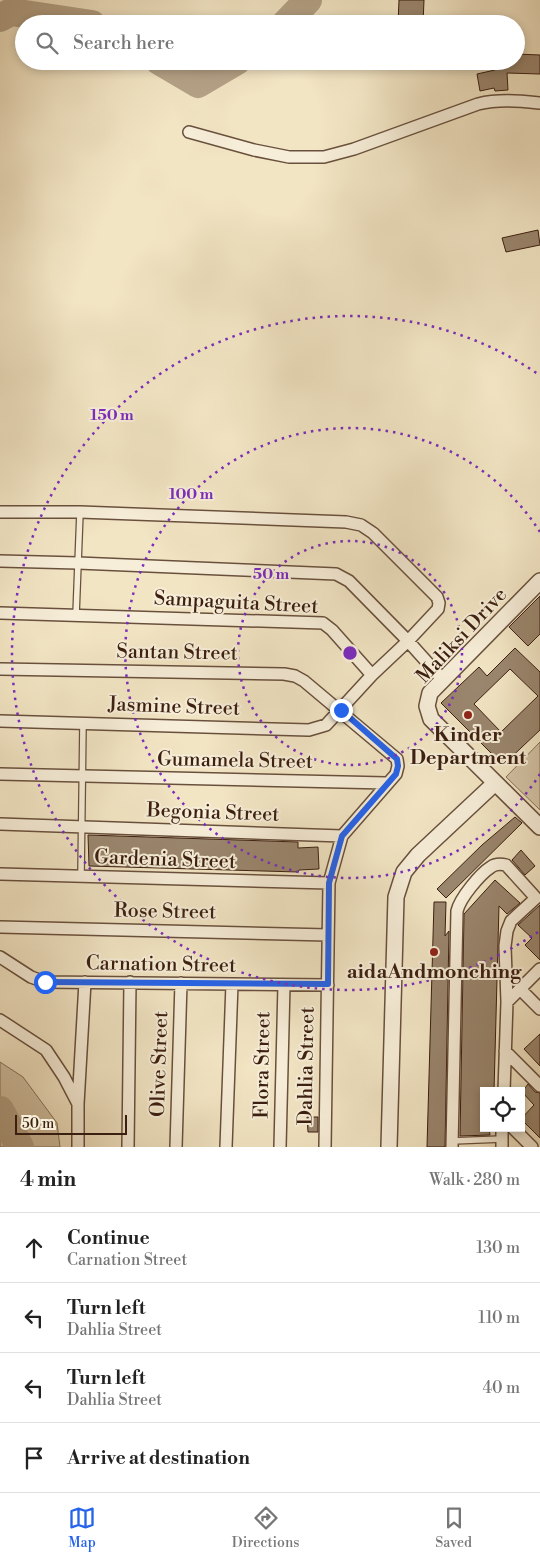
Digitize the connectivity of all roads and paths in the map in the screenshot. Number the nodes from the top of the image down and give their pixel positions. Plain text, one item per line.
1 (540, 103) edge
2 (189, 132) dead end
3 (0, 512) edge
4 (80, 512) junction
5 (0, 561) edge
6 (78, 562) junction
7 (540, 582) edge
8 (0, 613) edge
9 (76, 615) junction
10 (408, 641) junction
11 (0, 669) edge
12 (372, 675) junction
13 (443, 680) junction
14 (341, 710) junction
15 (0, 721) edge
16 (83, 722) junction
17 (0, 774) edge
18 (82, 776) junction
19 (495, 782) junction
20 (386, 783) junction
21 (0, 824) edge
22 (82, 826) junction
23 (540, 827) edge
24 (342, 836) junction
25 (0, 874) edge
26 (81, 876) junction
27 (329, 883) junction
28 (538, 896) edge
29 (0, 926) edge
30 (328, 935) junction
31 (0, 957) edge
32 (540, 969) edge
33 (85, 982) junction
34 (130, 982) junction
35 (182, 983) junction
36 (232, 984) junction
37 (284, 984) junction
38 (328, 984) junction
39 (520, 989) junction
40 (507, 1002) junction
41 (540, 1009) edge
42 (0, 1020) edge
43 (505, 1051) junction
44 (540, 1086) edge
45 (504, 1087) edge
46 (78, 1104) junction
47 (517, 1132) edge
48 (502, 1138) edge
49 (452, 1144) edge
50 (78, 1147) edge
51 (128, 1147) edge
52 (176, 1147) edge
53 (226, 1147) edge
54 (280, 1147) edge
55 (325, 1147) edge
56 (388, 1147) edge
57 (532, 1147) edge

1 - 2 street
3 - 4 street
4 - 6 lane
4 - 10 street
5 - 6 street
6 - 9 lane
6 - 10 street
7 - 13 street, Maliksi Drive
8 - 9 street, Sampaguita Street
9 - 12 street, Sampaguita Street
10 - 12 street
10 - 13 street
11 - 14 street, Santan Street
12 - 14 street
13 - 19 street, Maliksi Drive
14 - 16 street, Jasmine Street
14 - 20 street, Dahlia Street
15 - 16 street, Jasmine Street
16 - 18 lane
17 - 18 street, Gumamela Street
18 - 20 street, Gumamela Street
18 - 22 lane
19 - 23 street, Maliksi Drive
19 - 56 street
20 - 24 street, Dahlia Street
21 - 22 street, Begonia Street
22 - 24 street, Begonia Street
22 - 26 lane
24 - 27 street, Dahlia Street
25 - 26 street, Gardenia Street
26 - 27 street, Gardenia Street
27 - 30 street, Dahlia Street
28 - 40 street
28 - 49 street
29 - 30 street, Rose Street
30 - 38 street, Dahlia Street
31 - 33 street, Carnation Street
32 - 39 street
33 - 34 street, Carnation Street
33 - 46 street
34 - 35 street, Carnation Street
34 - 51 street
35 - 36 street, Carnation Street
35 - 52 street, Olive Street
36 - 37 street, Carnation Street
36 - 53 street
37 - 38 street, Carnation Street
37 - 54 street, Flora Street
38 - 55 street, Dahlia Street
39 - 40 street
39 - 41 street
40 - 43 street
42 - 46 street
43 - 44 street
43 - 45 street
46 - 50 street
47 - 57 street
48 - 49 lane

